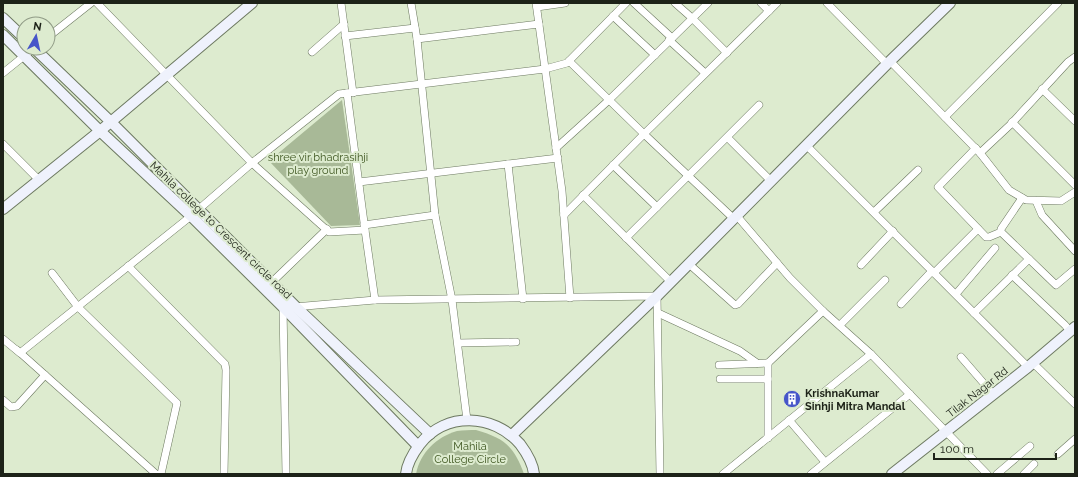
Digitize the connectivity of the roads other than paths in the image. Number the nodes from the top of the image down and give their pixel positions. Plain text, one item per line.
1 (91, 3) edge
2 (97, 3) edge
3 (252, 3) edge
4 (341, 3) edge
5 (411, 3) edge
6 (565, 3) edge
7 (626, 3) edge
8 (634, 3) edge
9 (675, 3) edge
10 (708, 3) edge
11 (761, 3) edge
12 (777, 3) edge
13 (827, 3) edge
14 (950, 3) edge
15 (1058, 3) edge
16 (537, 5) edge
17 (769, 11) junction
18 (613, 16) junction
19 (3, 18) edge
20 (692, 18) junction
21 (344, 24) junction
22 (540, 24) junction
23 (415, 28) junction
24 (16, 30) edge
25 (56, 31) edge
26 (3, 35) edge
27 (345, 36) junction
28 (416, 39) junction
29 (671, 39) junction
30 (16, 47) edge
31 (312, 52) dead end
32 (727, 53) junction
33 (655, 55) junction
34 (25, 56) joint
35 (42, 56) edge
36 (1075, 57) edge
37 (569, 61) junction
38 (888, 62) junction
39 (545, 69) junction
40 (3, 73) edge
41 (705, 73) junction
42 (167, 75) junction
43 (421, 85) junction
44 (1042, 89) junction
45 (350, 93) junction
46 (609, 100) junction
47 (759, 106) dead end
48 (945, 117) junction
49 (1075, 121) edge
50 (111, 122) junction
51 (1012, 122) junction
52 (100, 132) junction
53 (644, 134) junction
54 (728, 138) junction
55 (3, 144) edge
56 (806, 145) junction
57 (556, 148) junction
58 (978, 151) junction
59 (558, 158) junction
60 (252, 163) junction
61 (508, 164) junction
62 (613, 165) junction
63 (918, 170) dead end
64 (431, 174) junction
65 (689, 176) junction
66 (39, 180) junction
67 (771, 181) junction
68 (359, 182) junction
69 (1075, 185) edge
70 (1075, 192) edge
71 (583, 195) junction
72 (1022, 198) junction
73 (1036, 201) junction
74 (657, 207) junction
75 (3, 209) edge
76 (199, 209) junction
77 (874, 212) junction
78 (435, 215) junction
79 (564, 215) junction
80 (191, 216) junction
81 (736, 217) junction
82 (365, 228) junction
83 (978, 228) junction
84 (326, 229) junction
85 (893, 231) junction
86 (1001, 232) junction
87 (626, 238) junction
88 (996, 248) dead end
89 (1075, 251) edge
90 (1029, 258) junction
91 (778, 263) junction
92 (689, 264) junction
93 (860, 265) dead end
94 (128, 266) junction
95 (1075, 269) edge
96 (933, 272) junction
97 (52, 273) dead end
98 (1012, 276) junction
99 (885, 280) dead end
100 (272, 282) junction
101 (671, 282) junction
102 (956, 294) junction
103 (657, 296) junction
104 (523, 298) junction
105 (570, 298) junction
106 (375, 300) junction
107 (452, 300) junction
108 (901, 304) dead end
109 (78, 307) junction
110 (283, 307) junction
111 (296, 307) junction
112 (823, 311) junction
113 (658, 313) junction
114 (974, 313) junction
115 (840, 325) junction
116 (1072, 329) edge
117 (3, 339) edge
118 (516, 342) dead end
119 (458, 343) junction
120 (12, 346) junction
121 (871, 354) junction
122 (961, 357) dead end
123 (768, 363) junction
124 (756, 364) junction
125 (718, 365) dead end
126 (1031, 365) junction
127 (45, 375) junction
128 (720, 379) dead end
129 (768, 379) junction
130 (910, 394) junction
131 (993, 394) junction
132 (3, 400) edge
133 (1075, 404) edge
134 (467, 420) junction
135 (790, 420) junction
136 (945, 431) junction
137 (430, 434) junction
138 (512, 435) junction
139 (768, 438) junction
140 (1075, 439) edge
141 (418, 446) junction
142 (1030, 446) dead end
143 (1058, 454) dead end
144 (825, 462) junction
145 (1034, 464) dead end
146 (156, 474) edge
147 (161, 474) edge
148 (224, 474) edge
149 (286, 474) edge
150 (406, 474) edge
151 (534, 474) edge
152 (660, 474) edge
153 (723, 474) edge
154 (811, 474) edge
155 (892, 474) edge
156 (986, 474) edge
157 (997, 474) edge
158 (1024, 474) edge

1 - 25 street
2 - 42 street
3 - 42 main road
4 - 21 street
5 - 23 street
6 - 16 street
7 - 18 street
8 - 29 street
9 - 20 street
10 - 20 street
11 - 17 street
12 - 17 street
13 - 38 street
14 - 38 main road
15 - 48 street
16 - 22 street
17 - 32 street
18 - 33 street
18 - 37 street
19 - 24 main road
20 - 29 street
20 - 32 street
21 - 27 street
21 - 31 street
22 - 28 street
22 - 39 street
23 - 27 street
23 - 28 street
26 - 30 main road, Mahila college to Crescent circle road
27 - 45 street
28 - 43 street
29 - 33 street
29 - 41 street
32 - 41 street
33 - 46 street
34 - 40 street
34 - 52 main road, Mahila college to Crescent circle road
35 - 50 main road, Mahila college to Crescent circle road
36 - 44 street
37 - 39 street
37 - 46 street
38 - 48 street
38 - 56 main road
39 - 43 street
39 - 57 street
41 - 53 street
42 - 50 main road
42 - 60 street
43 - 45 street
43 - 64 street
44 - 49 street
44 - 51 street
45 - 60 street
45 - 68 street
46 - 53 street
46 - 57 street
47 - 54 street
48 - 58 street
50 - 52 main road
50 - 76 main road, Mahila college to Crescent circle road
51 - 58 street
51 - 69 street
52 - 66 main road
52 - 80 main road, Mahila college to Crescent circle road
53 - 62 street
53 - 65 street
54 - 65 street
54 - 67 street
55 - 66 street
56 - 67 main road
56 - 77 street
57 - 59 street
58 - 72 street
58 - 83 street
59 - 61 street
59 - 79 street
60 - 76 street
60 - 84 street
61 - 64 street
61 - 104 street
62 - 71 street
62 - 74 street
63 - 77 street
64 - 68 street
64 - 78 street
65 - 74 street
65 - 81 street
66 - 75 main road
67 - 81 main road
68 - 82 street
70 - 73 street
71 - 79 street
71 - 87 street
72 - 73 street
72 - 86 street
73 - 89 street
74 - 87 street
76 - 80 street
76 - 100 main road, Mahila college to Crescent circle road
77 - 85 street
78 - 82 street
78 - 107 street
79 - 105 street
80 - 94 street
80 - 110 main road, Mahila college to Crescent circle road
81 - 91 street
81 - 92 main road
82 - 84 street
82 - 106 street
83 - 86 street
83 - 96 street
84 - 100 street
85 - 93 street
85 - 96 street
86 - 90 street
87 - 101 street
88 - 102 street
90 - 95 street
90 - 98 street
91 - 92 street
91 - 112 street
92 - 101 main road
94 - 109 street
94 - 148 street
96 - 102 street
96 - 108 street
97 - 109 street
98 - 114 street
98 - 116 street
99 - 115 street
100 - 111 main road, Mahila college to Crescent circle road
101 - 103 main road
102 - 114 street
103 - 105 street
103 - 113 street
103 - 138 main road
104 - 105 street
104 - 107 street
106 - 107 street
106 - 111 street
107 - 119 street
109 - 120 street
109 - 147 street
110 - 111 street
110 - 141 main road, Mahila college to Crescent circle road
110 - 149 street
111 - 137 main road, Mahila college to Crescent circle road
112 - 115 street
112 - 123 street
113 - 124 street
113 - 152 street
114 - 126 street
115 - 121 street
116 - 126 main road, Tilak Nagar Rd
117 - 120 street
118 - 119 street
119 - 134 street
120 - 127 street
121 - 130 street
121 - 135 street
122 - 131 street
123 - 124 street
123 - 129 street
124 - 125 street
126 - 131 main road, Tilak Nagar Rd
126 - 133 street
127 - 132 street
127 - 146 street
128 - 129 street
129 - 139 street
130 - 136 street
130 - 144 street
131 - 136 main road, Tilak Nagar Rd
134 - 137 main road
134 - 138 main road
135 - 139 street
135 - 144 street
136 - 155 main road, Tilak Nagar Rd
136 - 156 street
137 - 141 main road
138 - 151 main road
139 - 153 street
140 - 143 street
141 - 150 main road
142 - 157 street
144 - 154 street
145 - 158 street

